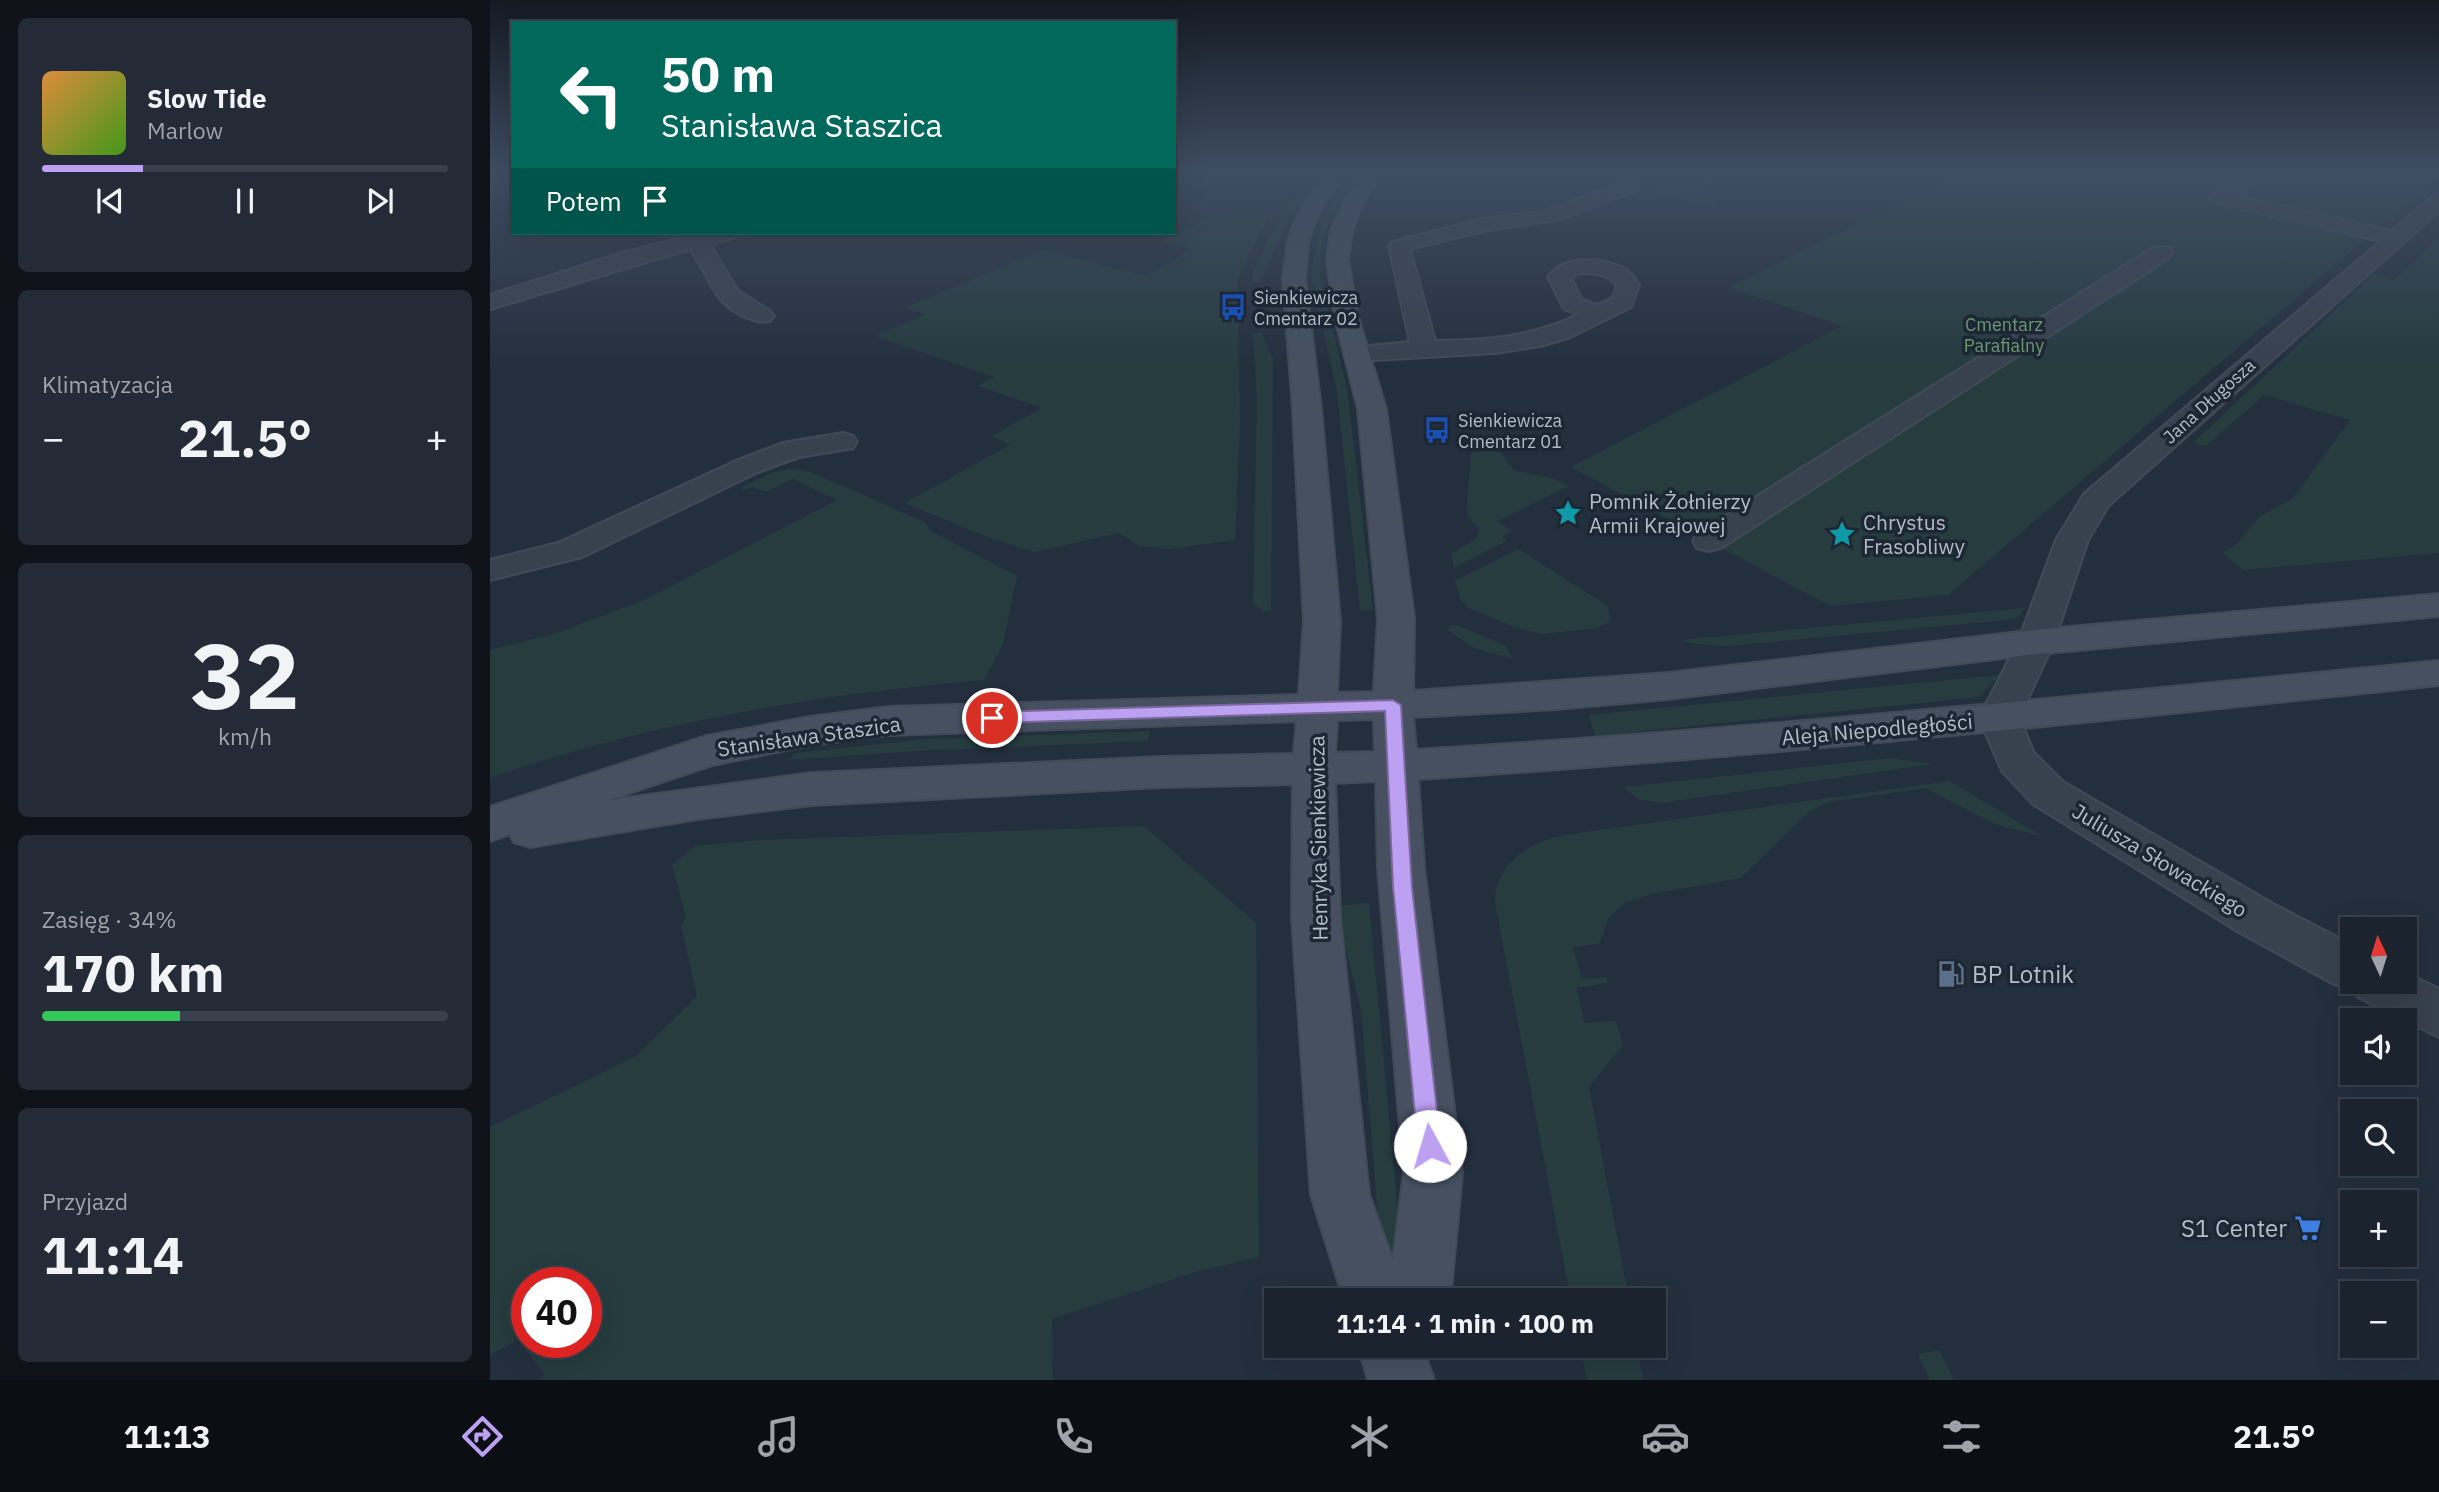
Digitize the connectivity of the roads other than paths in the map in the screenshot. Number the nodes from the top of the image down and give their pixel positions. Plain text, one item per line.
1 (707, 236) edge
2 (713, 236) edge
3 (1300, 236) edge
4 (1341, 236) edge
5 (1399, 236) edge
6 (2389, 236) edge
7 (2396, 238) joint
8 (2161, 253) dead end
9 (490, 302) edge
10 (1597, 313) dead end
11 (762, 316) dead end
12 (1424, 348) junction
13 (1357, 353) junction
14 (843, 442) dead end
15 (1709, 541) dead end
16 (490, 570) edge
17 (2439, 605) edge
18 (2036, 642) junction
19 (2439, 673) edge
20 (1393, 705) junction
21 (1318, 707) junction
22 (1999, 718) junction
23 (1395, 766) junction
24 (1314, 770) junction
25 (490, 824) edge
26 (490, 837) edge
27 (2340, 963) edge
28 (2400, 994) edge
29 (2439, 1014) edge
30 (1371, 1288) edge
31 (1420, 1288) edge
32 (1394, 1358) edge
33 (1414, 1358) edge
34 (1401, 1380) edge
35 (1411, 1380) edge

1 - 9 street
2 - 11 street
3 - 21 street, Henryka Sienkiewicza
4 - 13 street
5 - 12 street
6 - 7 street
7 - 18 street, Jana Długosza
8 - 15 street
10 - 12 street
12 - 13 street
13 - 20 street
14 - 16 street
17 - 18 street
18 - 20 street
18 - 22 street, Jana Długosza
19 - 22 street, Aleja Niepodległości
20 - 21 street, Stanisława Staszica
20 - 23 street
21 - 24 street, Henryka Sienkiewicza
21 - 25 street, Stanisława Staszica
22 - 23 street, Aleja Niepodległości
22 - 27 street, Juliusza Słowackiego
23 - 24 street, Aleja Niepodległości
23 - 31 street
24 - 26 street
24 - 30 street, Henryka Sienkiewicza
28 - 29 street
32 - 34 street
33 - 35 street

